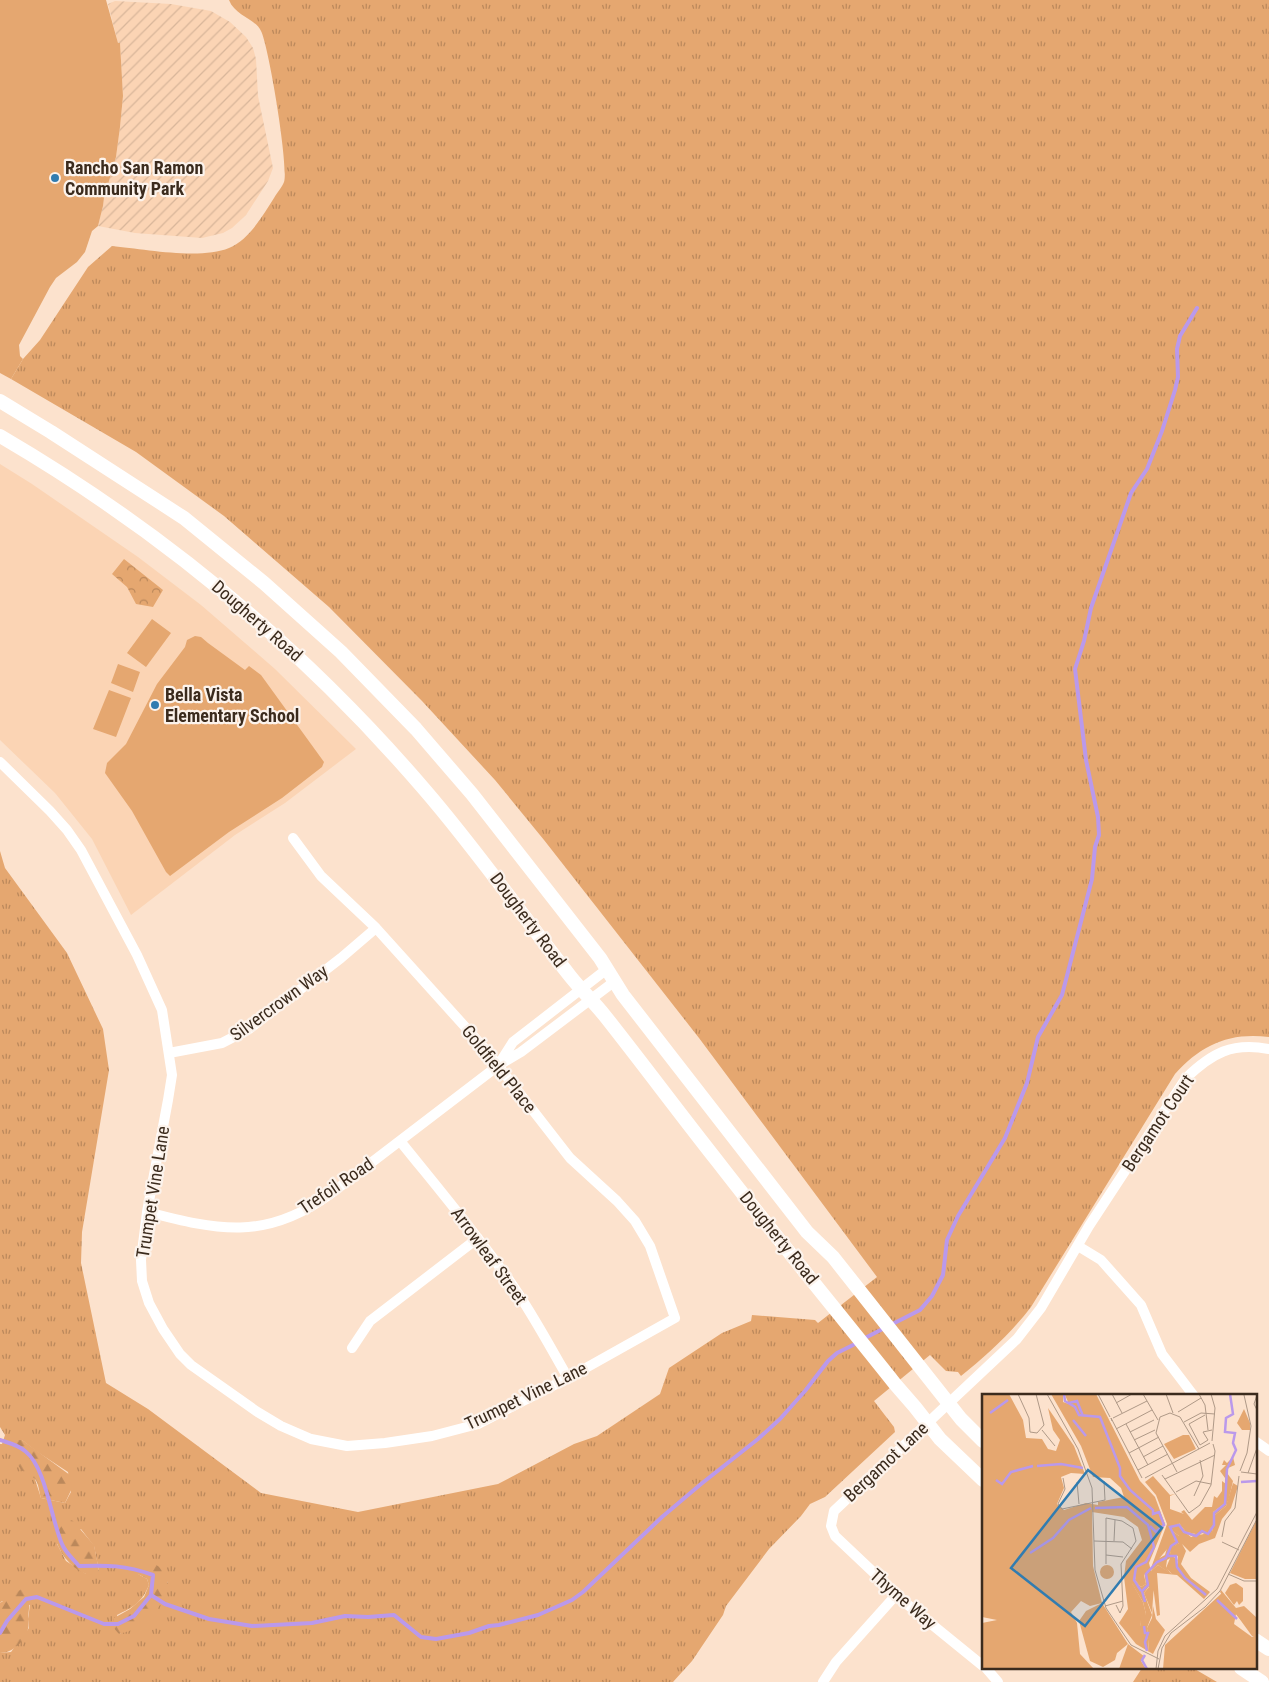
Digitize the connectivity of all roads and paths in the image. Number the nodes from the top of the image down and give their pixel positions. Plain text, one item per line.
1 (0, 401) edge
2 (0, 436) edge
3 (0, 762) edge
4 (293, 838) dead end
5 (376, 928) junction
6 (611, 975) junction
7 (586, 994) junction
8 (1269, 1049) edge
9 (169, 1053) junction
10 (499, 1065) junction
11 (400, 1141) junction
12 (147, 1212) junction
13 (478, 1238) junction
14 (1078, 1246) junction
15 (675, 1318) joint
16 (352, 1348) dead end
17 (568, 1378) junction
18 (1192, 1394) edge
19 (949, 1403) junction
20 (928, 1423) junction
21 (982, 1439) edge
22 (1256, 1442) edge
23 (1269, 1451) edge
24 (982, 1479) edge
25 (831, 1526) joint
26 (896, 1594) junction
27 (1256, 1641) edge
28 (1269, 1649) edge
29 (982, 1665) edge
30 (988, 1670) edge
31 (1244, 1670) edge
32 (823, 1682) edge
33 (998, 1682) edge
34 (1262, 1682) edge

1 - 6 main road, Dougherty Road
2 - 7 main road, Dougherty Road
3 - 9 street, Trumpet Vine Lane
4 - 5 street, Goldfield Place
5 - 9 street, Silvercrown Way
5 - 10 street, Goldfield Place
6 - 7 street, Trefoil Road
6 - 19 main road, Dougherty Road
7 - 10 street, Trefoil Road
7 - 20 main road, Dougherty Road
8 - 14 street, Bergamot Court
9 - 12 street, Trumpet Vine Lane
10 - 11 street, Trefoil Road
10 - 15 street, Goldfield Place
11 - 12 street, Trefoil Road
11 - 13 street, Arrowleaf Street
12 - 17 street, Trumpet Vine Lane
13 - 16 street
13 - 17 street, Arrowleaf Street
14 - 18 street
14 - 19 street, Bergamot Court
15 - 17 street, Trumpet Vine Lane
19 - 20 street, Bergamot Lane
19 - 21 main road, Dougherty Road
20 - 24 main road, Dougherty Road
20 - 25 street, Bergamot Lane
22 - 23 street
25 - 26 street, Thyme Way
26 - 29 street, Thyme Way
26 - 32 street
27 - 28 main road
30 - 33 street
31 - 34 main road

